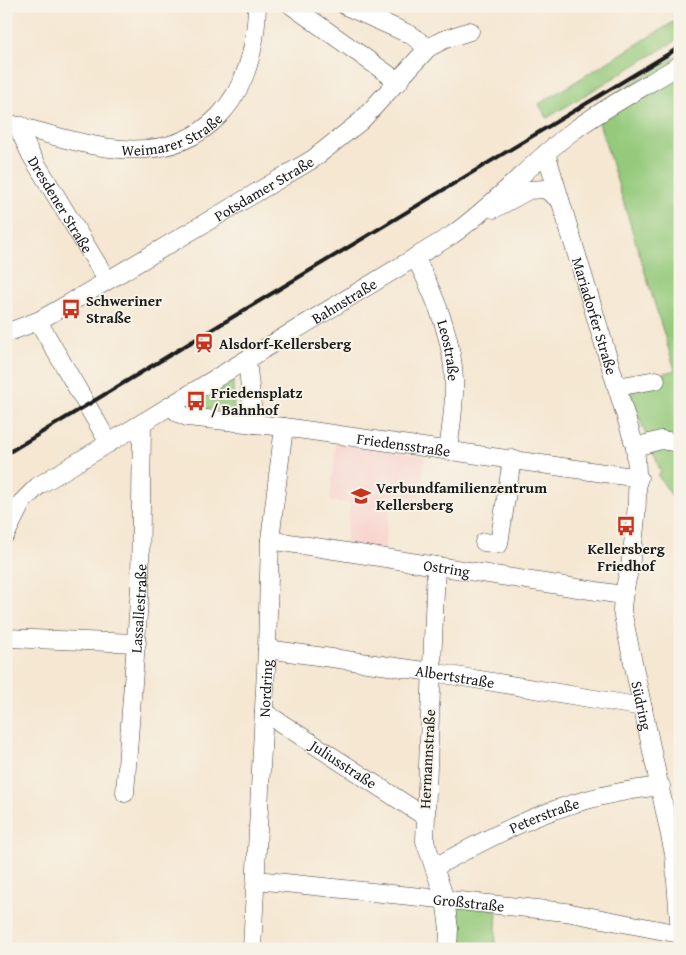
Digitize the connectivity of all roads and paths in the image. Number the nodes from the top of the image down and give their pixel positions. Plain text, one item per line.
1 (257, 6) edge
2 (292, 6) edge
3 (346, 6) edge
4 (470, 31) dead end
5 (428, 48) junction
6 (680, 65) edge
7 (399, 82) junction
8 (14, 125) edge
9 (546, 153) junction
10 (560, 200) junction
11 (476, 218) junction
12 (415, 257) junction
13 (107, 280) junction
14 (38, 321) junction
15 (6, 332) edge
16 (247, 360) junction
17 (656, 380) dead end
18 (618, 387) junction
19 (171, 406) junction
20 (142, 423) junction
21 (254, 424) junction
22 (284, 428) junction
23 (680, 443) edge
24 (109, 444) junction
25 (635, 447) junction
26 (448, 450) junction
27 (512, 459) junction
28 (639, 478) junction
29 (6, 534) edge
30 (270, 540) junction
31 (484, 542) dead end
32 (436, 566) junction
33 (622, 595) junction
34 (6, 638) edge
35 (137, 643) junction
36 (267, 649) junction
37 (432, 672) junction
38 (644, 707) junction
39 (264, 712) junction
40 (661, 786) junction
41 (125, 793) dead end
42 (424, 816) junction
43 (435, 867) junction
44 (256, 880) junction
45 (445, 899) junction
46 (680, 933) edge
47 (252, 949) edge
48 (448, 949) edge

1 - 8 street, Weimarer Straße
2 - 7 street
3 - 5 street
4 - 5 street, Potsdamer Straße
5 - 7 street, Potsdamer Straße
6 - 9 street, Bahnstraße
7 - 13 street, Potsdamer Straße
8 - 13 street, Dresdener Straße
9 - 10 street, Mariadorfer Straße
9 - 11 street, Bahnstraße
10 - 11 street, Bahnstraße
10 - 18 street, Mariadorfer Straße
11 - 12 street, Bahnstraße
12 - 16 street, Bahnstraße
12 - 26 street, Leostraße
13 - 14 street, Potsdamer Straße
14 - 15 street, Potsdamer Straße
14 - 24 street
16 - 19 street, Bahnstraße
16 - 21 street
17 - 18 street
18 - 25 street, Mariadorfer Straße
19 - 20 street, Bahnstraße
19 - 21 street, Friedensstraße
20 - 24 street, Bahnstraße
20 - 35 street, Lassallestraße
21 - 22 street, Friedensstraße
22 - 26 street, Friedensstraße
22 - 30 street, Nordring
23 - 25 street
24 - 29 street, Bahnstraße
25 - 28 street, Mariadorfer Straße
26 - 27 street, Friedensstraße
27 - 28 street, Friedensstraße
27 - 31 street
28 - 33 street, Südring
30 - 32 street, Ostring
30 - 36 street, Nordring
32 - 33 street, Ostring
32 - 37 street, Hermannstraße
33 - 38 street, Südring
34 - 35 street
35 - 41 street, Lassallestraße
36 - 37 street, Albertstraße
36 - 39 street, Nordring
37 - 38 street, Albertstraße
37 - 42 street, Hermannstraße
38 - 40 street, Südring
39 - 42 street, Juliusstraße
39 - 44 street, Nordring
40 - 43 street, Peterstraße
40 - 46 street, Südring
42 - 43 street, Hermannstraße
43 - 45 street, Hermannstraße
44 - 45 street, Großstraße
44 - 47 street, Nordring
45 - 46 street, Großstraße
45 - 48 street, Hermannstraße

